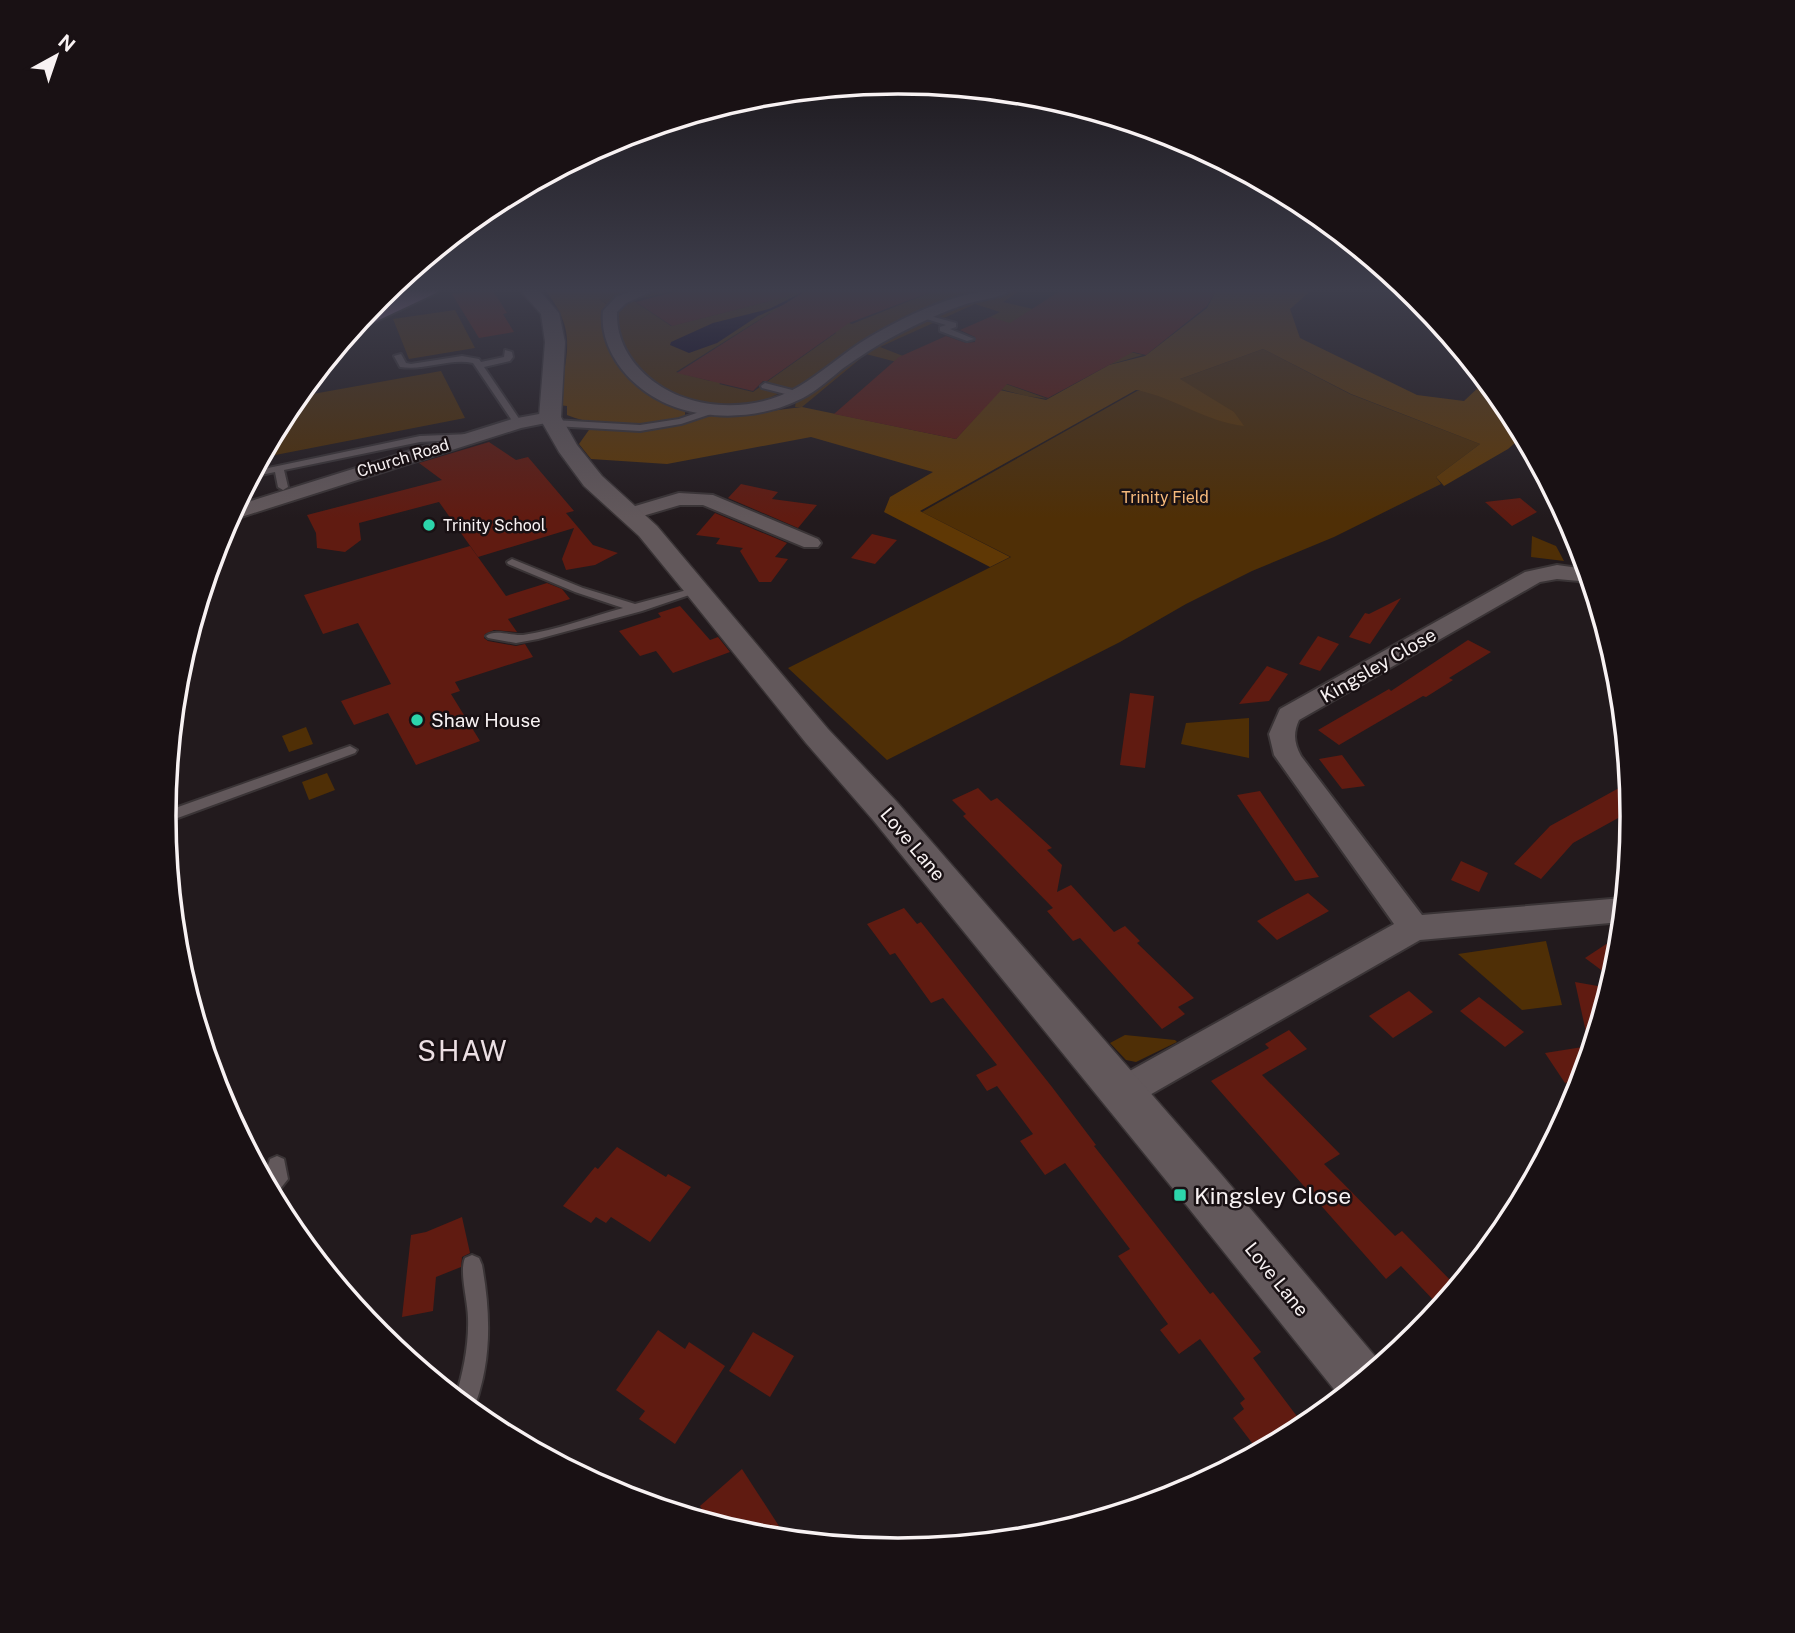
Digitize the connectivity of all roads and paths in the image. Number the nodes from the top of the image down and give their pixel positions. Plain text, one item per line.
1 (480, 365) edge
2 (554, 365) edge
3 (627, 365) edge
4 (826, 365) edge
5 (765, 386) dead end
6 (797, 394) junction
7 (714, 410) junction
8 (552, 420) junction
9 (518, 423) junction
10 (360, 461) junction
11 (279, 469) junction
12 (263, 472) edge
13 (283, 487) dead end
14 (248, 501) edge
15 (629, 514) junction
16 (835, 532) dead end
17 (512, 562) dead end
18 (1578, 575) edge
19 (698, 590) junction
20 (638, 608) junction
21 (492, 636) dead end
22 (350, 750) dead end
23 (176, 813) edge
24 (1613, 910) edge
25 (1414, 928) junction
26 (1122, 1093) junction
27 (277, 1165) dead end
28 (276, 1183) edge
29 (472, 1265) dead end
30 (1355, 1374) edge
31 (467, 1395) edge

1 - 9 lane
2 - 8 street
3 - 7 street
4 - 6 street
5 - 6 lane
6 - 7 street
7 - 8 lane
8 - 9 street, Church Road
8 - 15 street, Love Lane
9 - 10 street, Church Road
10 - 11 lane
10 - 14 street, Church Road
11 - 12 lane
11 - 13 lane
15 - 16 street
15 - 19 street, Love Lane
17 - 20 lane
18 - 25 street, Kingsley Close
19 - 20 lane
19 - 26 street, Love Lane
20 - 21 lane
22 - 23 lane
24 - 25 street
25 - 26 street
26 - 30 street, Love Lane
27 - 28 lane
29 - 31 lane

